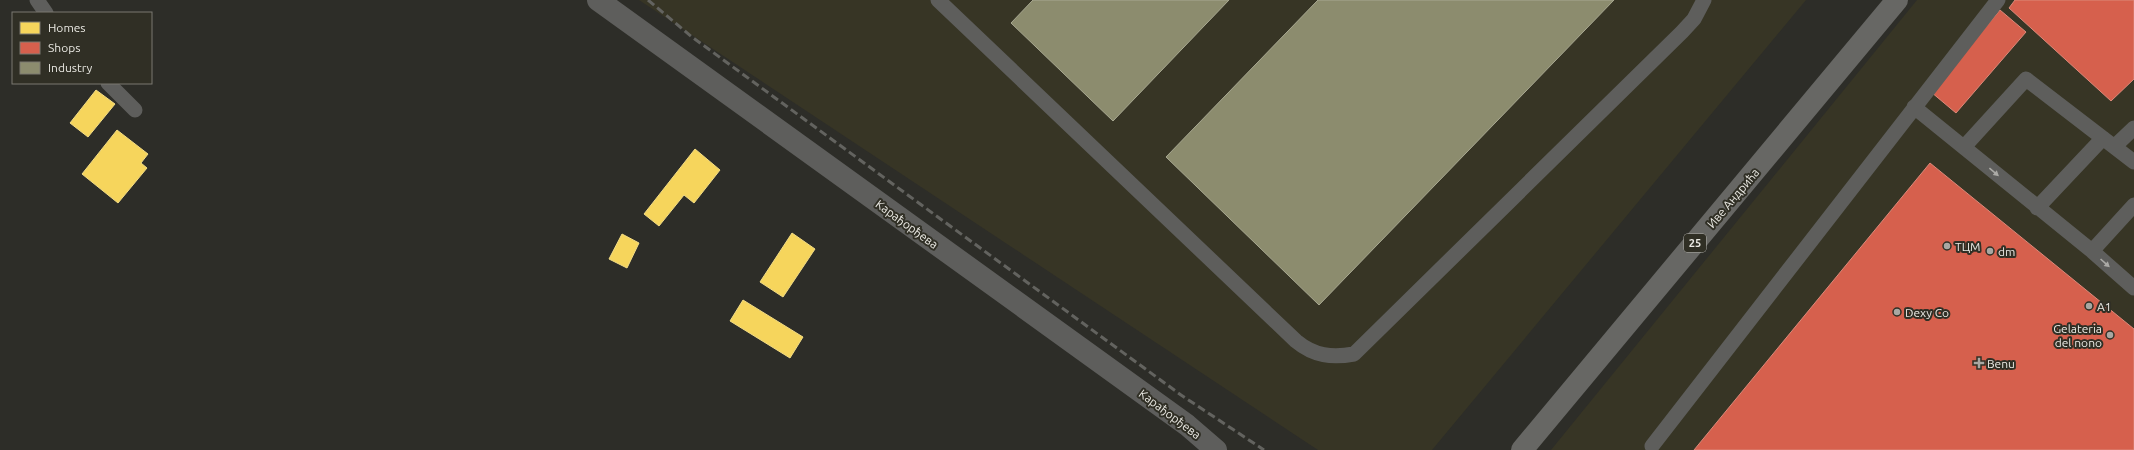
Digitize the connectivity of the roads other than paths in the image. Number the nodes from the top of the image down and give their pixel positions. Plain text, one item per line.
1 (37, 0) edge
2 (598, 0) edge
3 (938, 0) edge
4 (1704, 0) edge
5 (1897, 0) edge
6 (1998, 0) edge
7 (45, 12) edge
8 (109, 84) edge
9 (1914, 107) junction
10 (135, 110) dead end
11 (2134, 128) edge
12 (2109, 142) junction
13 (1964, 147) junction
14 (2134, 162) edge
15 (2134, 205) edge
16 (2037, 208) junction
17 (2092, 251) junction
18 (2134, 288) edge
19 (1652, 446) dead end
20 (1216, 450) edge
21 (1522, 450) edge

1 - 7 lane
2 - 20 street, Карађорђева
3 - 4 lane
5 - 21 main road, Иве Андрића / 25
6 - 9 lane
8 - 10 lane
9 - 13 lane
9 - 19 lane
11 - 12 lane
12 - 13 lane
12 - 14 lane
12 - 16 lane
13 -> 16 lane
15 - 17 lane
16 - 17 lane
17 -> 18 lane

